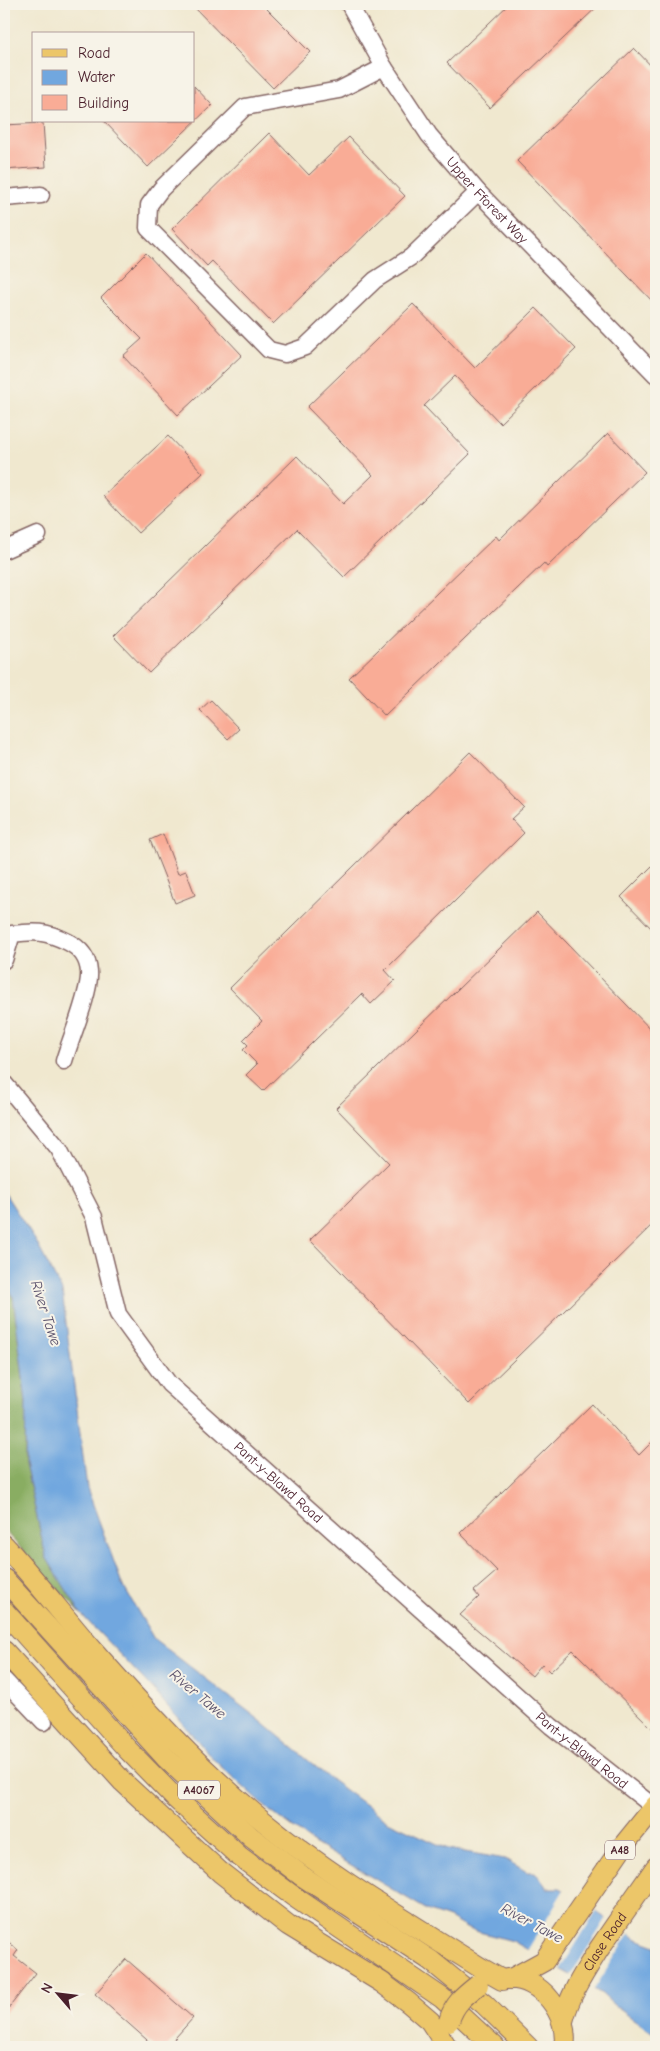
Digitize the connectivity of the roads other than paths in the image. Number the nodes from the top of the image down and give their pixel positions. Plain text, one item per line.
1 (349, 4) edge
2 (384, 67) junction
3 (478, 192) junction
4 (41, 195) dead end
5 (4, 198) edge
6 (656, 375) edge
7 (38, 535) dead end
8 (4, 550) edge
9 (4, 960) edge
10 (64, 1061) dead end
11 (4, 1083) edge
12 (4, 1545) edge
13 (4, 1579) edge
14 (4, 1611) edge
15 (4, 1650) edge
16 (4, 1680) edge
17 (44, 1722) dead end
18 (655, 1806) edge
19 (656, 1866) edge
20 (506, 1979) junction
21 (565, 2039) edge
22 (448, 2047) edge
23 (452, 2047) edge
24 (495, 2047) edge
25 (528, 2047) edge

1 - 2 street, Upper Fforest Way
2 - 3 street, Upper Fforest Way
2 - 3 street
3 - 6 street, Upper Fforest Way
4 - 5 street
7 - 8 street
9 - 10 street
11 - 18 street, Pant-y-Blawd Road
12 - 20 main road
13 - 25 main road, A4067
14 - 24 main road, A4067
15 - 22 main road
16 - 17 street
18 - 20 main road, A48
19 - 21 main road, Clase Road
20 - 21 main road
20 - 23 main road, bridge

